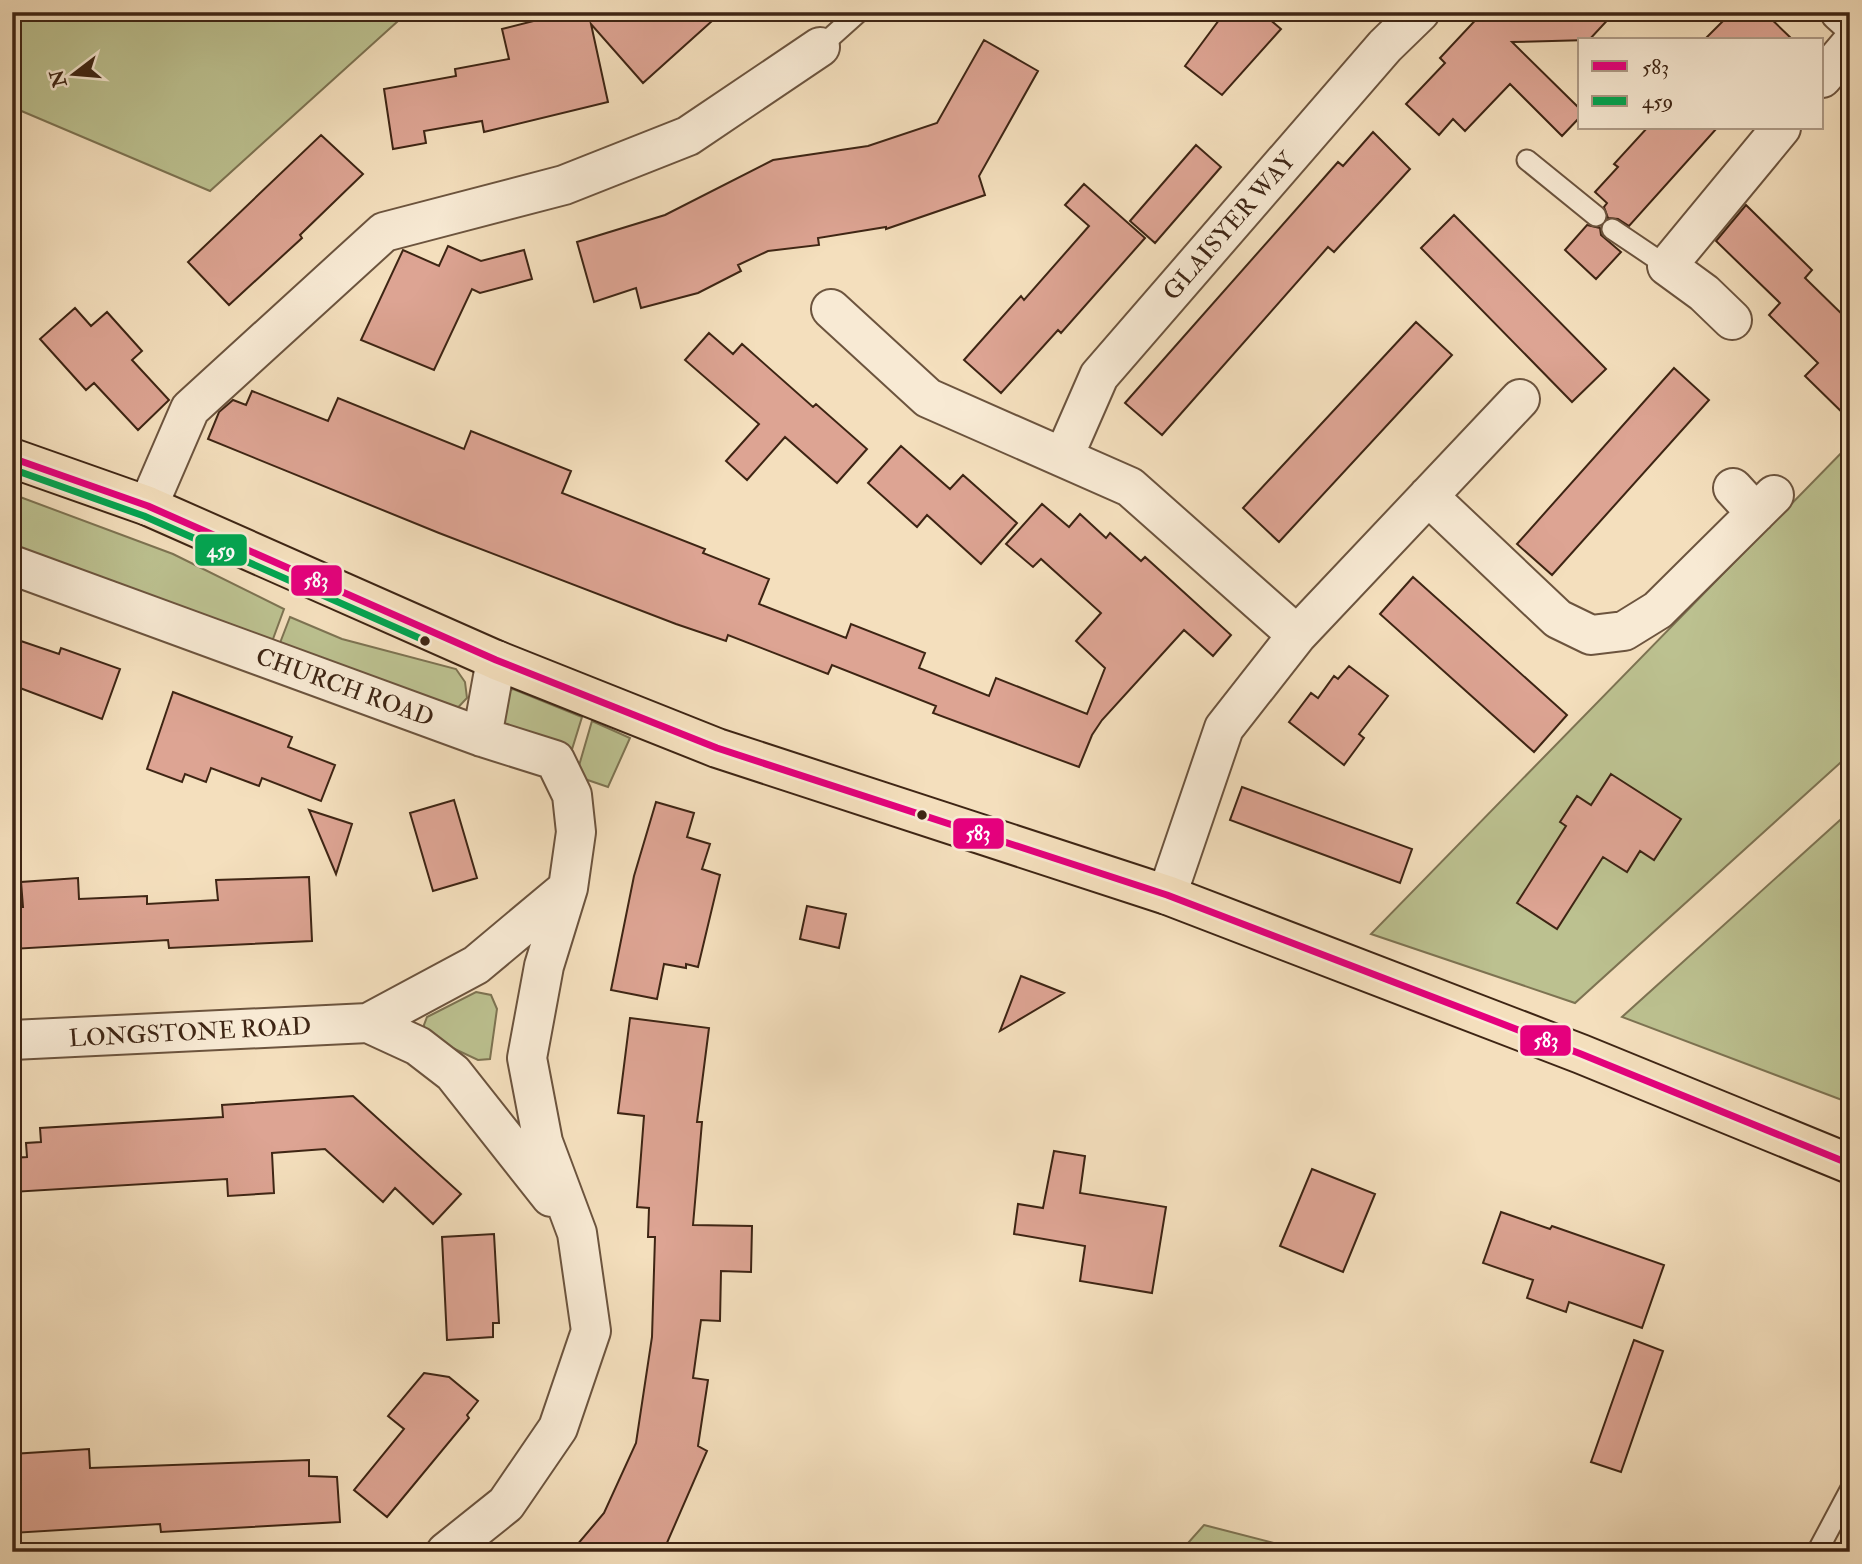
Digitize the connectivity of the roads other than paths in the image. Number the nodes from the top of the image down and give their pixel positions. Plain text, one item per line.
1 (859, 12) edge
2 (1420, 12) edge
3 (1840, 12) edge
4 (1850, 21) edge
5 (1850, 45) edge
6 (820, 47) joint
7 (1824, 76) edge
8 (1779, 130) edge
9 (1527, 160) dead end
10 (1596, 216) dead end
11 (1612, 229) dead end
12 (1667, 266) junction
13 (831, 309) dead end
14 (1732, 320) dead end
15 (1520, 399) dead end
16 (1064, 456) junction
17 (12, 458) edge
18 (1427, 496) junction
19 (1755, 499) dead end
20 (148, 506) junction
21 (12, 565) edge
22 (1297, 635) junction
23 (496, 660) junction
24 (482, 737) junction
25 (568, 888) junction
26 (1167, 895) junction
27 (368, 1023) junction
28 (12, 1040) edge
29 (1850, 1164) edge
30 (577, 1233) junction
31 (1850, 1490) edge
32 (446, 1552) edge
33 (1817, 1552) edge

1 - 6 lane
2 - 16 street, GLAISYER WAY
3 - 4 street
5 - 7 street
6 - 20 street
8 - 12 street
9 - 10 lane
11 - 12 lane
12 - 14 street
13 - 16 street
15 - 18 street
16 - 22 street
17 - 20 main road
18 - 19 street
18 - 22 street
20 - 23 main road
21 - 24 street, CHURCH ROAD
22 - 26 street
23 - 24 street
23 - 26 main road
24 - 25 street, CHURCH ROAD
25 - 27 street
25 - 30 street, CHURCH ROAD
26 - 29 main road
27 - 28 street, LONGSTONE ROAD
27 - 30 street
30 - 32 street, CHURCH ROAD
31 - 33 lane

